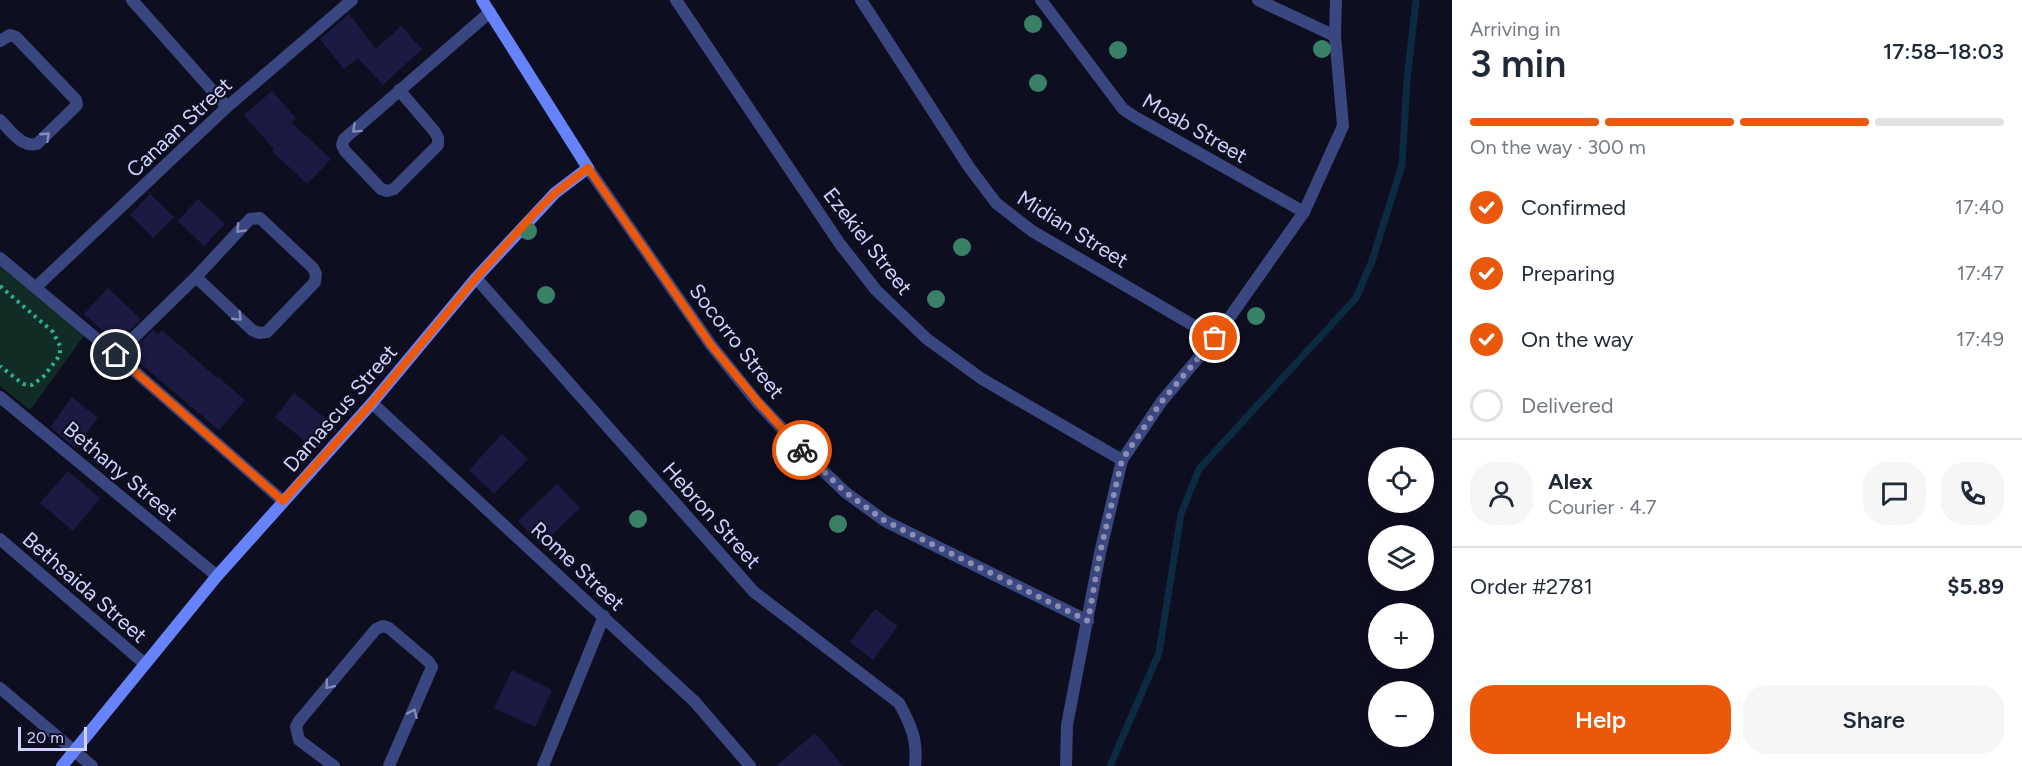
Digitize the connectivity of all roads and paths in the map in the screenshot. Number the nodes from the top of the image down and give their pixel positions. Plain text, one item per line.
1 (132, 0) edge
2 (352, 0) edge
3 (482, 0) edge
4 (676, 0) edge
5 (861, 0) edge
6 (1041, 0) edge
7 (1258, 0) edge
8 (1335, 0) edge
9 (490, 12) junction
10 (1335, 36) junction
11 (0, 41) edge
12 (399, 90) junction
13 (227, 107) junction
14 (0, 120) edge
15 (588, 168) junction
16 (1304, 213) junction
17 (0, 258) edge
18 (196, 277) junction
19 (476, 278) junction
20 (0, 286) edge
21 (36, 287) junction
22 (1215, 338) junction
23 (116, 355) junction
24 (0, 366) edge
25 (0, 397) edge
26 (372, 403) junction
27 (1122, 460) junction
28 (283, 501) junction
29 (0, 539) edge
30 (217, 576) junction
31 (604, 616) junction
32 (1088, 621) junction
33 (145, 664) junction
34 (0, 688) edge
35 (74, 752) junction
36 (62, 766) edge
37 (92, 766) edge
38 (334, 766) edge
39 (388, 766) edge
40 (543, 766) edge
41 (750, 766) edge
42 (915, 766) edge
43 (1066, 766) edge

1 - 13 street
2 - 13 street, Canaan Street
3 - 9 street, Socorro Street
4 - 27 street, Ezekiel Street
5 - 22 street, Midian Street
6 - 16 street, Moab Street
7 - 10 street
8 - 10 street
9 - 12 street
9 - 15 street, Socorro Street
10 - 16 street
14 -> 11 street
12 -> 12 street
13 - 21 street, Canaan Street
15 - 19 street, Damascus Street
15 - 32 street, Socorro Street
16 - 22 street
17 - 21 street
18 -> 18 street
18 - 23 street
19 - 26 street, Damascus Street
19 - 42 street, Hebron Street
20 - 24 path
21 - 23 street
22 - 27 street
23 - 28 street
25 - 30 street, Bethany Street
26 - 28 street, Damascus Street
26 - 31 street, Rome Street
27 - 32 street
28 - 30 street, Damascus Street
29 - 33 street, Bethsaida Street
30 - 33 street, Damascus Street
31 - 40 street
31 - 41 street, Rome Street
32 - 43 street
33 - 35 street, Damascus Street
34 - 35 street
35 - 36 street, Damascus Street
35 - 37 street
39 -> 38 street

